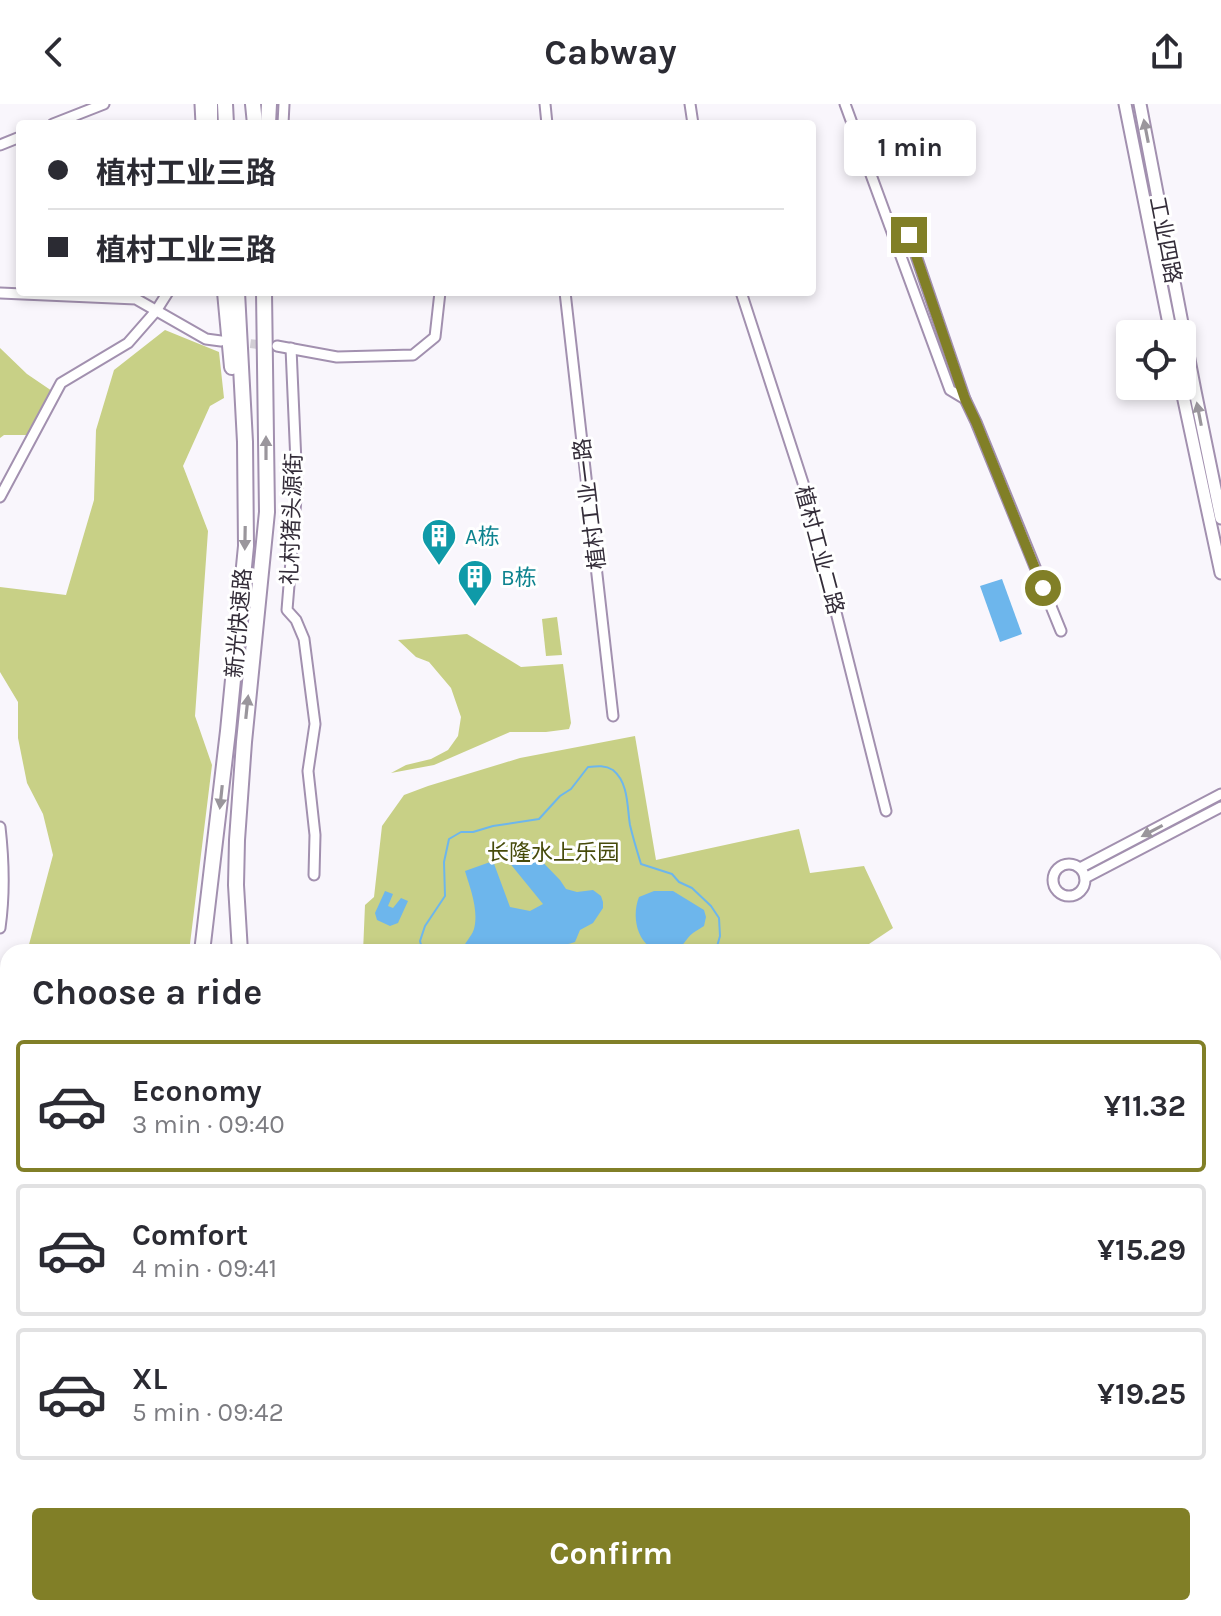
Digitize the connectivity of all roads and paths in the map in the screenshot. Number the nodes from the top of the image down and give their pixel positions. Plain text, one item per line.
1 (104, 104) edge
2 (845, 104) edge
3 (1125, 104) edge
4 (1140, 104) edge
5 (63, 120) edge
6 (1154, 173) junction
7 (1139, 176) junction
8 (68, 296) edge
9 (165, 296) edge
10 (225, 296) edge
11 (237, 296) edge
12 (264, 296) edge
13 (440, 296) edge
14 (565, 296) edge
15 (742, 296) edge
16 (156, 311) junction
17 (1168, 320) edge
18 (221, 341) dead end
19 (277, 346) tunnel mouth
20 (291, 348) junction
21 (1184, 400) edge
22 (245, 488) junction
23 (0, 497) edge
24 (1221, 518) edge
25 (1221, 573) edge
26 (1061, 631) dead end
27 (613, 716) dead end
28 (1221, 794) edge
29 (1221, 807) edge
30 (886, 811) dead end
31 (0, 827) edge
32 (314, 875) dead end
33 (0, 928) edge
34 (203, 944) edge
35 (240, 944) edge

1 - 5 street
2 - 26 street
3 - 7 street, 工业四路
6 -> 4 street, 工业四路
6 - 7 street
24 -> 6 street, 工业四路
7 - 17 street, 工业四路
8 - 16 street
9 - 16 street
10 - 22 highway
11 - 22 highway, 新光快速路
35 -> 12 highway, 新光快速路
13 - 20 street
14 - 27 street, 植村工业一路
15 - 30 street, 植村工业二路
16 - 18 street
16 - 23 street
19 - 20 street
20 - 32 street, 礼村猪头源街
21 - 25 street
22 -> 34 highway, 新光快速路
28 -> 29 street
31 - 33 street

